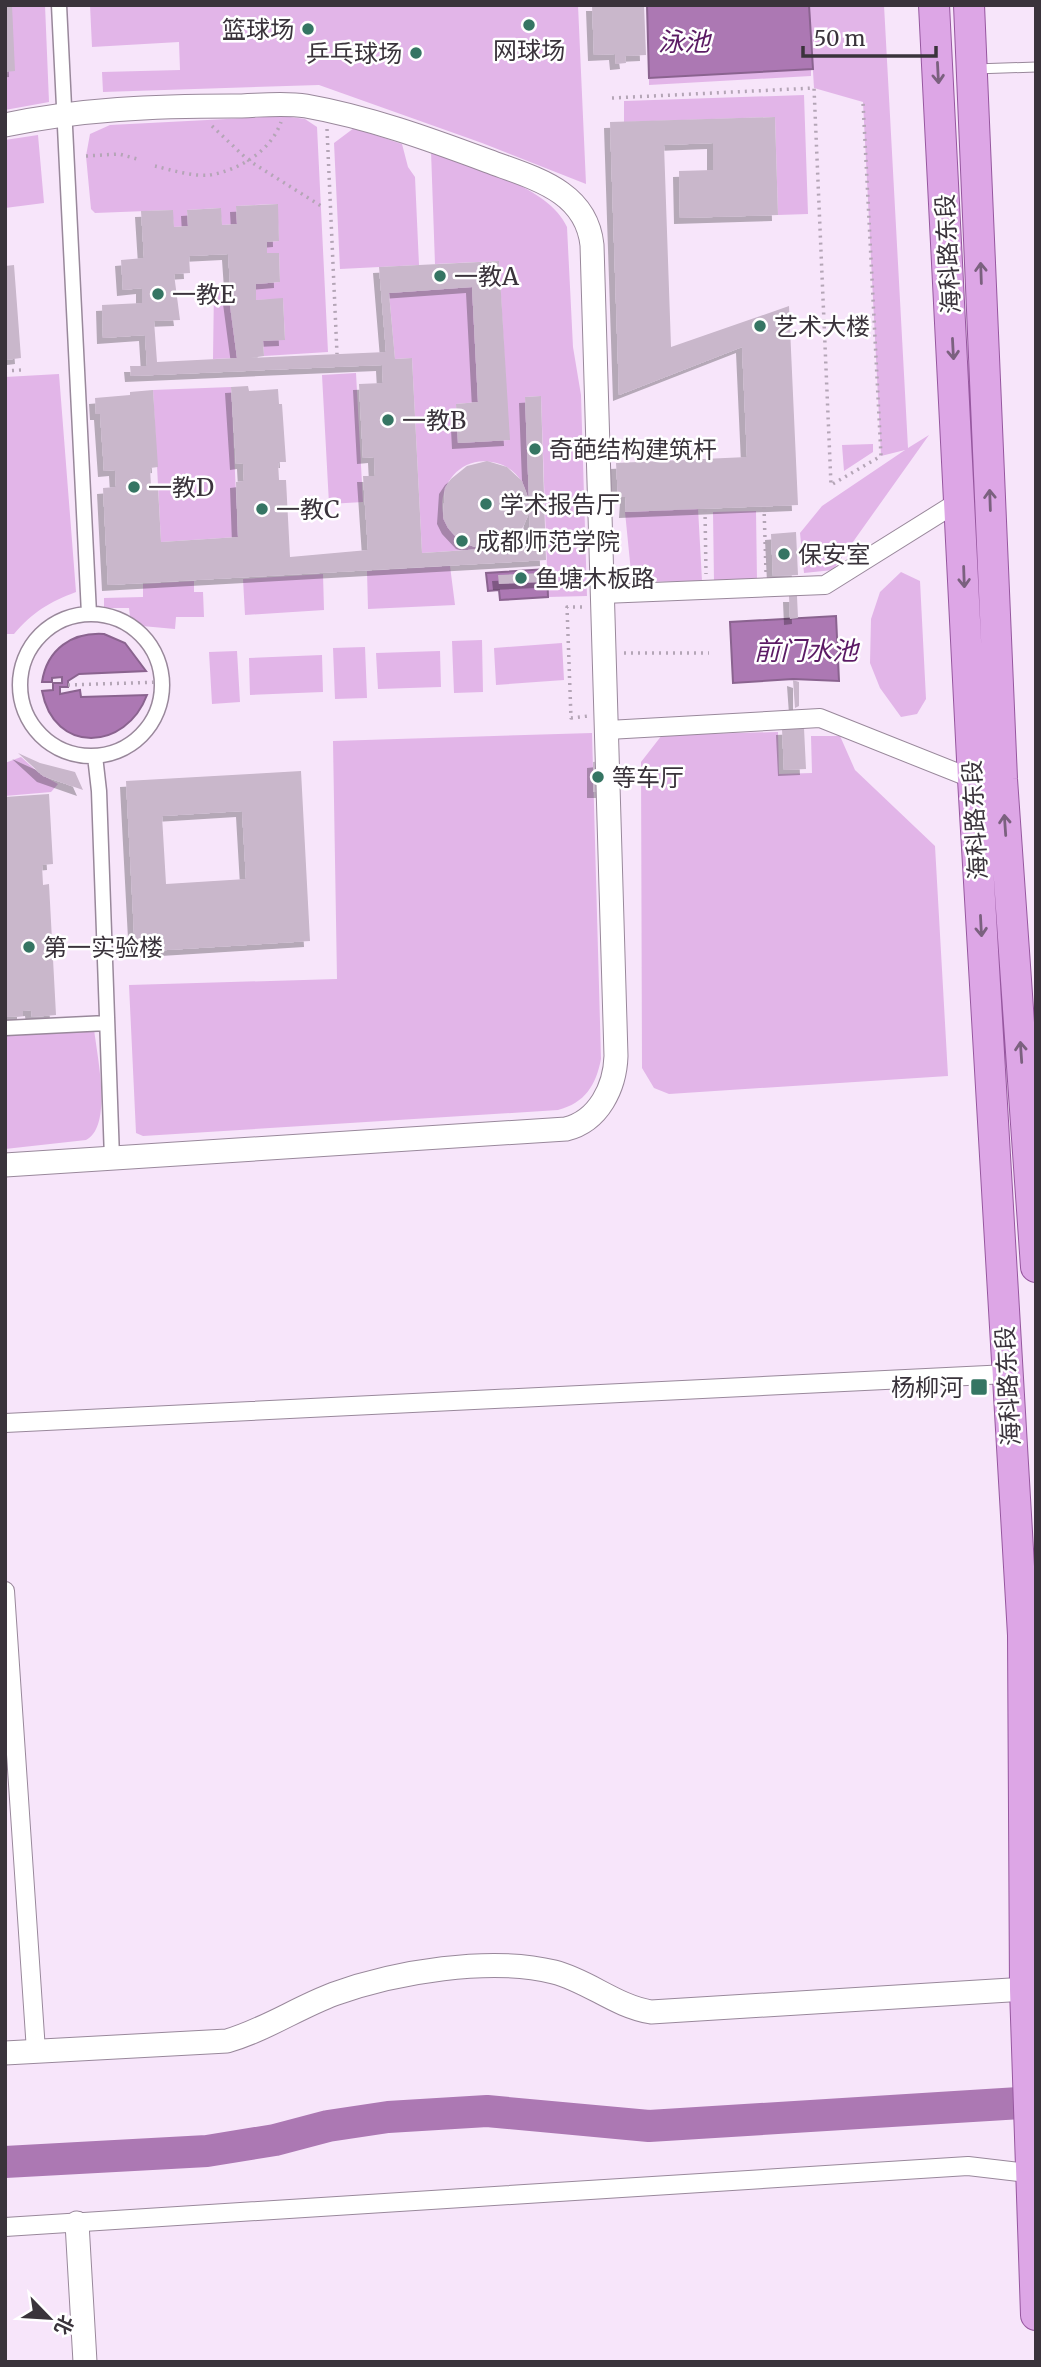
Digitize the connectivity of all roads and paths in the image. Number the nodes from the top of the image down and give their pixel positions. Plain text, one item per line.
1 (59, 5) edge
2 (934, 5) edge
3 (969, 5) edge
4 (1036, 68) edge
5 (972, 69) junction
6 (612, 98) dead end
7 (863, 102) dead end
8 (326, 111) junction
9 (65, 113) junction
10 (283, 116) dead end
11 (203, 118) dead end
12 (5, 125) edge
13 (86, 156) dead end
14 (137, 159) dead end
15 (248, 160) junction
16 (155, 166) dead end
17 (321, 206) dead end
18 (337, 354) dead end
19 (21, 370) dead end
20 (5, 371) edge
21 (961, 500) junction
22 (764, 507) dead end
23 (705, 510) dead end
24 (766, 588) junction
25 (706, 590) junction
26 (603, 600) junction
27 (89, 614) junction
28 (605, 653) junction
29 (709, 653) dead end
30 (161, 682) junction
31 (68, 685) dead end
32 (608, 722) junction
33 (95, 756) junction
34 (973, 779) junction
35 (107, 1023) junction
36 (5, 1028) edge
37 (111, 1158) junction
38 (5, 1165) edge
39 (1036, 1267) edge
40 (1008, 1374) junction
41 (5, 1423) edge
42 (5, 1591) edge
43 (1025, 1989) junction
44 (36, 2051) junction
45 (5, 2053) edge
46 (1034, 2174) edge
47 (77, 2223) junction
48 (5, 2227) edge
49 (1036, 2315) edge
50 (85, 2362) edge

1 - 9 street
2 -> 21 main road, 海科路东段
3 - 5 main road, 海科路东段
4 - 5 lane
39 -> 5 main road, 海科路东段
6 - 7 path
8 - 9 street
8 - 18 path
8 - 26 street
9 - 12 street
9 - 27 street
10 - 15 path
11 - 15 path
13 - 14 path
15 - 16 path
15 - 17 path
19 - 20 path
21 - 24 street
21 -> 34 main road, 海科路东段
22 - 24 path
23 - 25 path
24 - 25 street
25 - 26 street
26 - 28 street
26 - 32 path
27 - 30 street
27 - 33 street
28 - 29 path
28 - 32 street
30 - 31 path
30 - 33 street
32 - 34 street
32 - 37 street
33 - 35 street
34 -> 40 main road, 海科路东段
35 - 36 street
35 - 37 street
37 - 38 street
40 - 41 street
40 - 43 main road, 海科路东段
42 - 44 street
43 - 44 street
43 - 46 main road, 海科路东段
44 - 45 street
46 - 47 street
46 - 49 main road, 海科路东段
47 - 48 street
47 - 50 street

